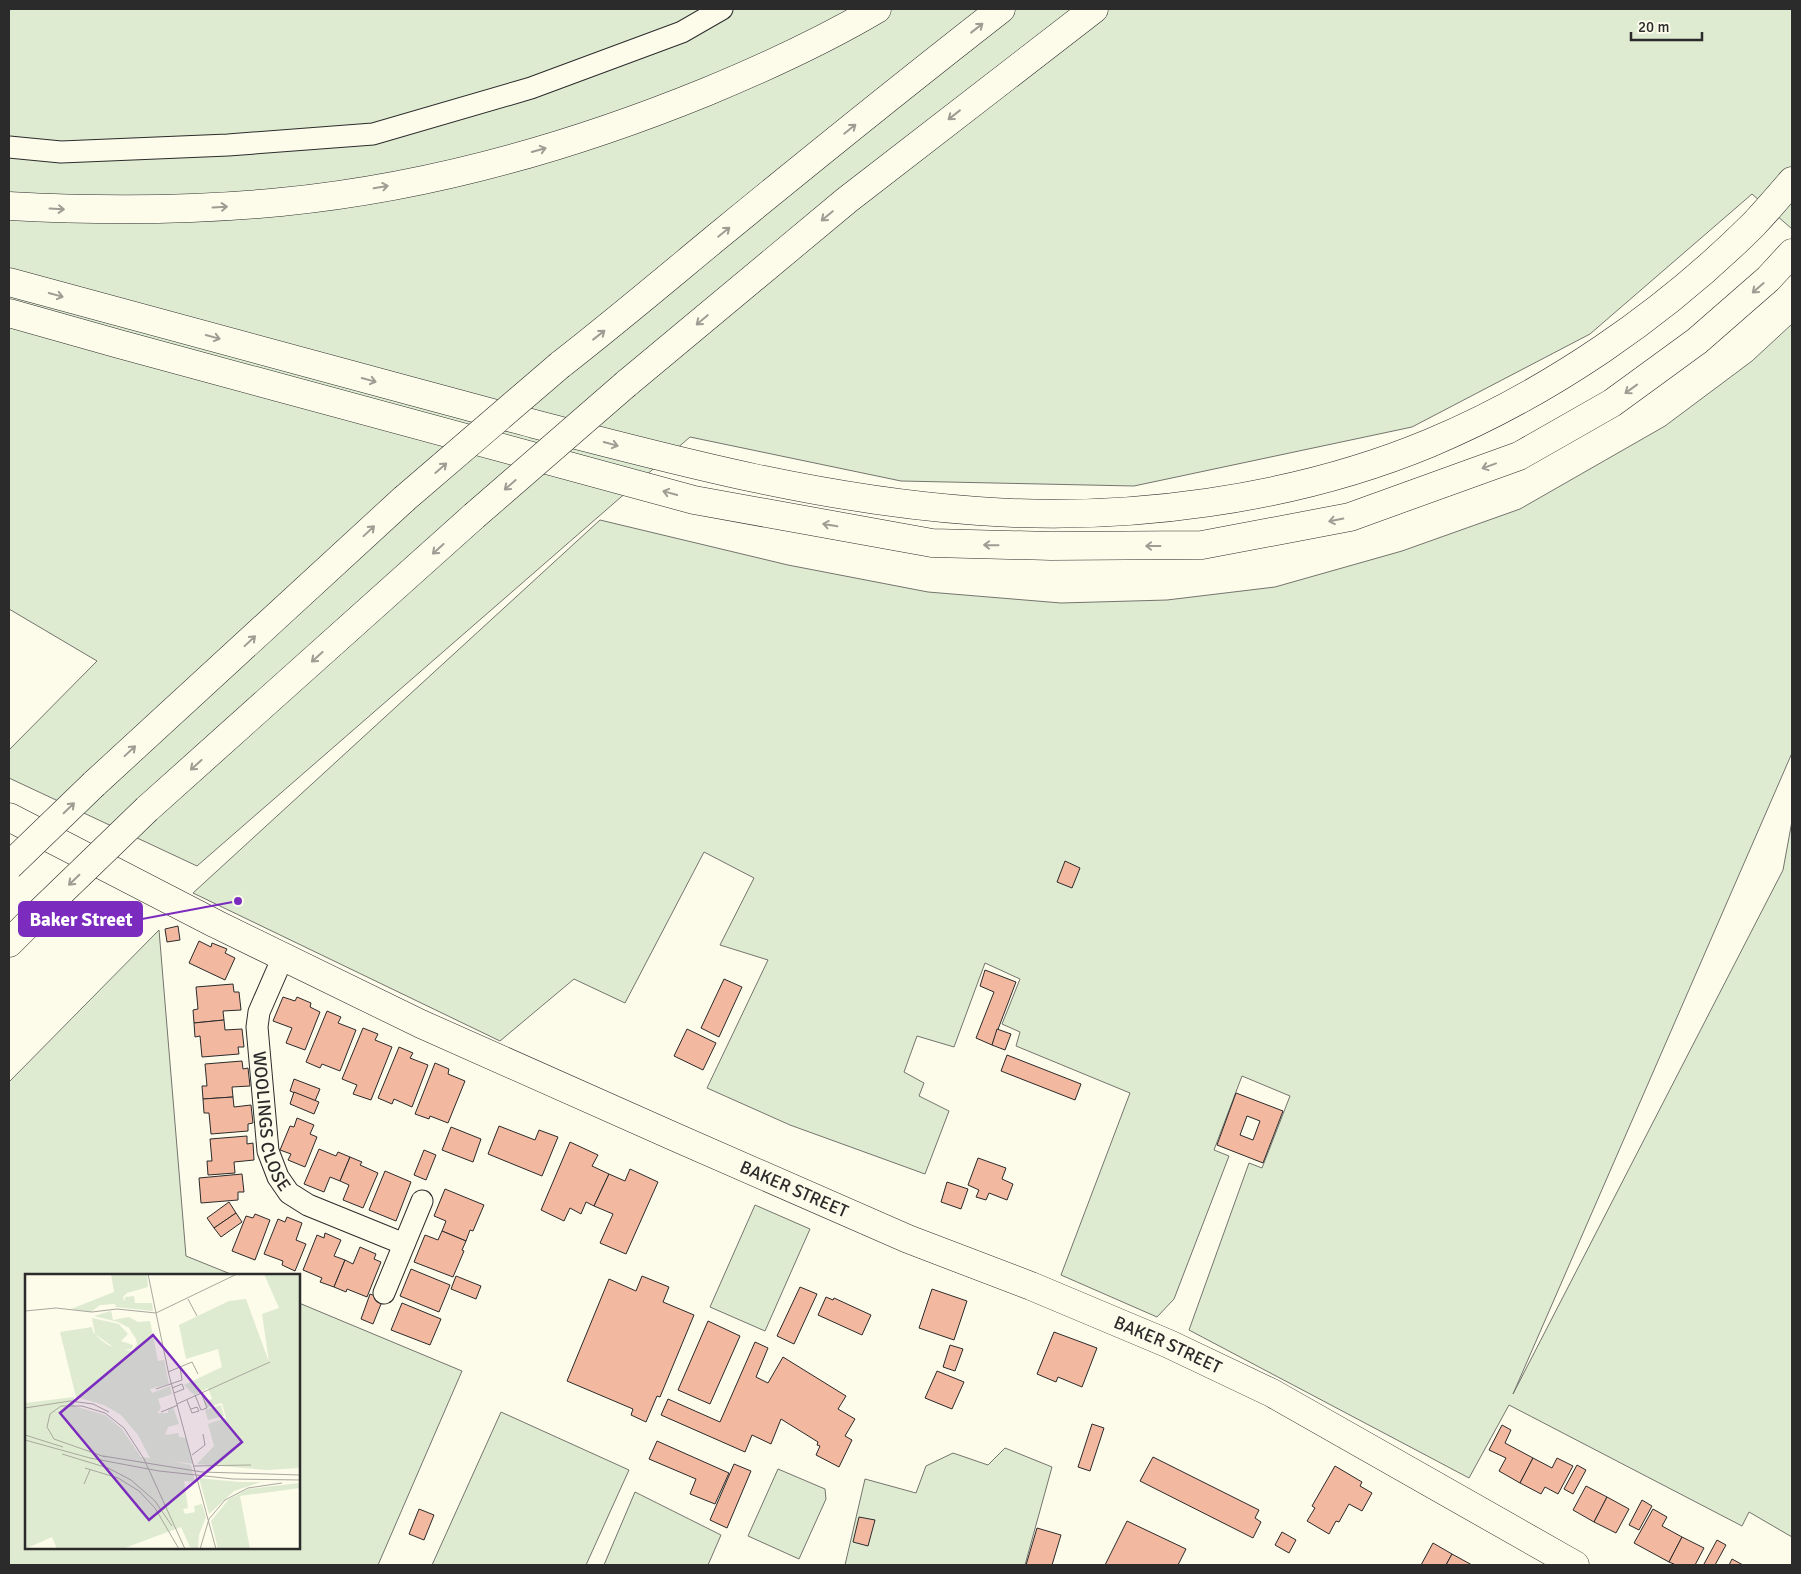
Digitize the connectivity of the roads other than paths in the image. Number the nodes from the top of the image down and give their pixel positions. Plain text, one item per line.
1 (722, 9) edge
2 (877, 9) edge
3 (1001, 9) edge
4 (1094, 9) edge
5 (1109, 9) edge
6 (993, 85) junction
7 (9, 147) edge
8 (1792, 181) edge
9 (9, 206) edge
10 (1792, 253) edge
11 (9, 282) edge
12 (9, 313) edge
13 (9, 817) edge
14 (9, 866) edge
15 (9, 943) edge
16 (283, 957) junction
17 (422, 1201) dead end
18 (404, 1244) junction
19 (384, 1293) dead end
20 (1575, 1565) edge

1 - 7 street
9 -> 2 main road
14 -> 3 main road, bridge
4 - 6 main road
5 - 6 main road
6 -> 15 main road, bridge
11 -> 8 main road
10 -> 12 main road
13 - 16 main road, BAKER STREET
16 - 18 street, WOOLINGS CLOSE
16 - 20 main road, BAKER STREET
17 - 18 street
18 - 19 street

